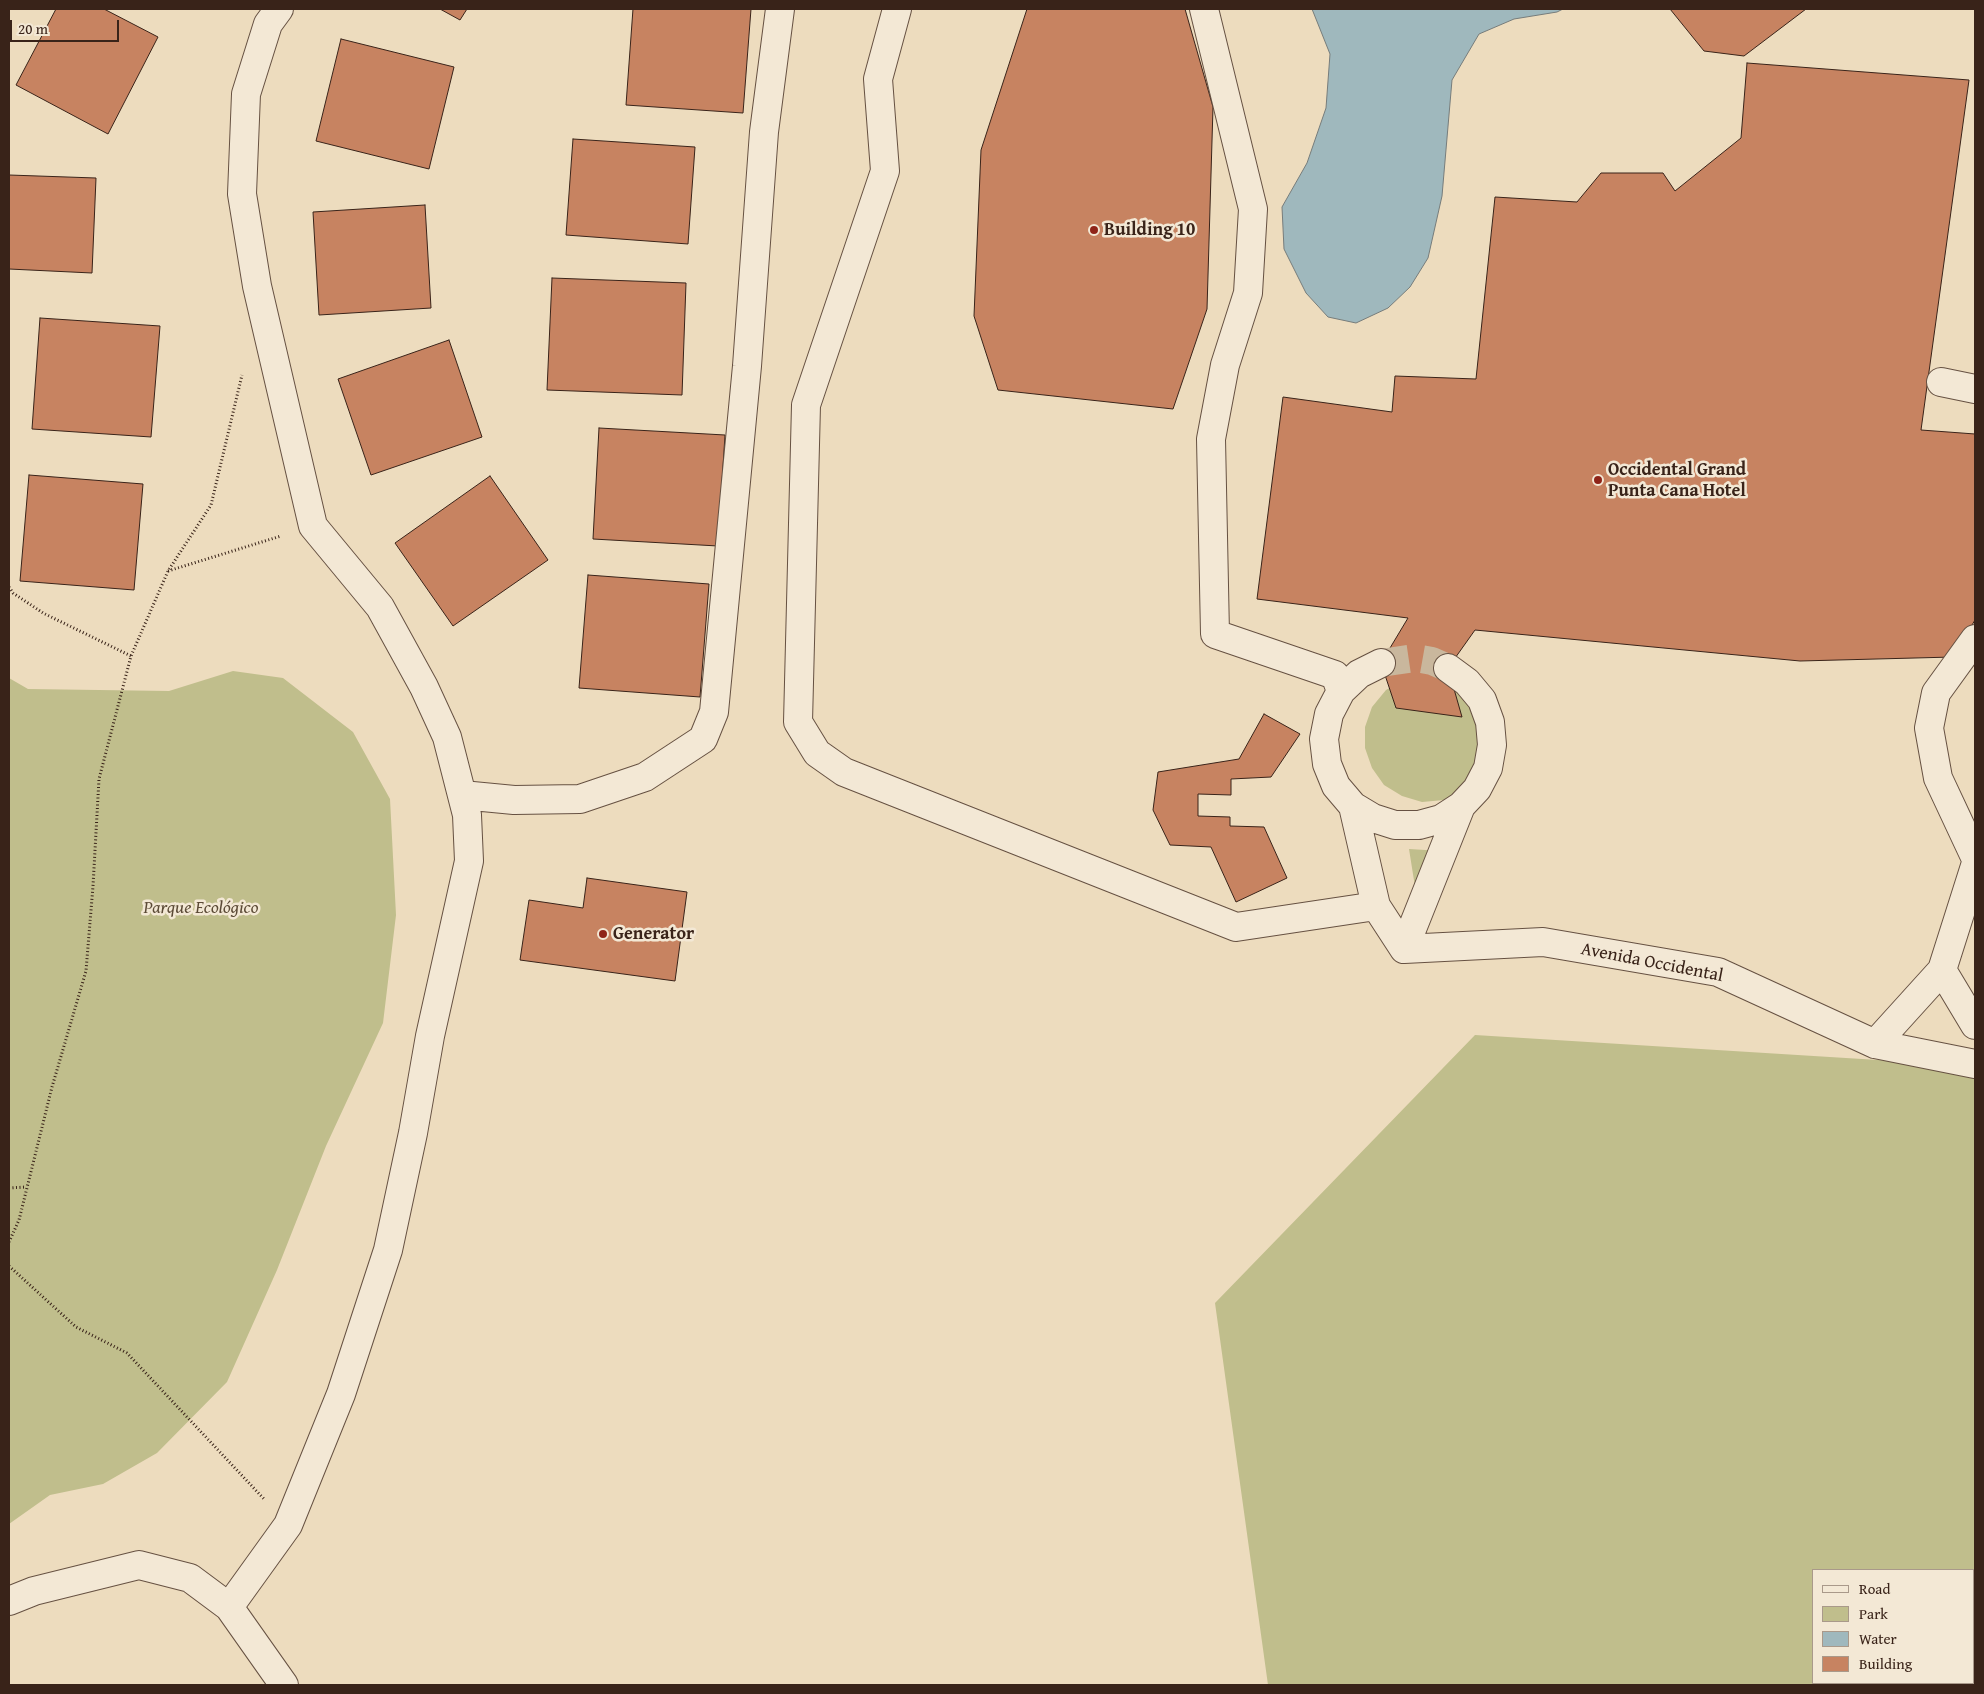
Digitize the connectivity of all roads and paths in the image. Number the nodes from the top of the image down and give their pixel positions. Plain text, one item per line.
1 (279, 9) edge
2 (780, 9) edge
3 (897, 9) edge
4 (1204, 9) edge
5 (243, 372) dead end
6 (1941, 382) dead end
7 (1975, 389) edge
8 (313, 526) junction
9 (168, 571) junction
10 (9, 587) edge
11 (1975, 640) edge
12 (131, 656) junction
13 (1381, 663) tunnel mouth
14 (1448, 668) tunnel mouth
15 (1341, 691) junction
16 (462, 795) junction
17 (1353, 806) junction
18 (1461, 806) junction
19 (1975, 857) edge
20 (1975, 866) edge
21 (1376, 906) junction
22 (1404, 949) junction
23 (1942, 970) junction
24 (1975, 1025) edge
25 (1875, 1044) junction
26 (1975, 1064) edge
27 (9, 1188) edge
28 (26, 1188) junction
29 (9, 1242) edge
30 (9, 1266) edge
31 (288, 1525) junction
32 (9, 1601) edge
33 (229, 1607) junction
34 (284, 1685) edge

1 - 8 street
2 - 16 street
3 - 21 street
4 - 15 street
5 - 9 path
6 - 7 street
8 - 9 path
8 - 16 street
9 - 12 path
10 - 12 path
11 - 19 street
12 - 28 path
13 - 15 street
14 - 18 street
15 - 17 street
16 - 31 street
17 - 18 street
17 - 21 street
18 - 22 street
20 - 23 street
21 - 22 street
22 - 25 street, Avenida Occidental
23 - 24 street
23 - 25 street
25 - 26 street, Avenida Occidental
27 - 28 path
28 - 29 path
30 - 31 path
31 - 33 street
32 - 33 street
33 - 34 street

